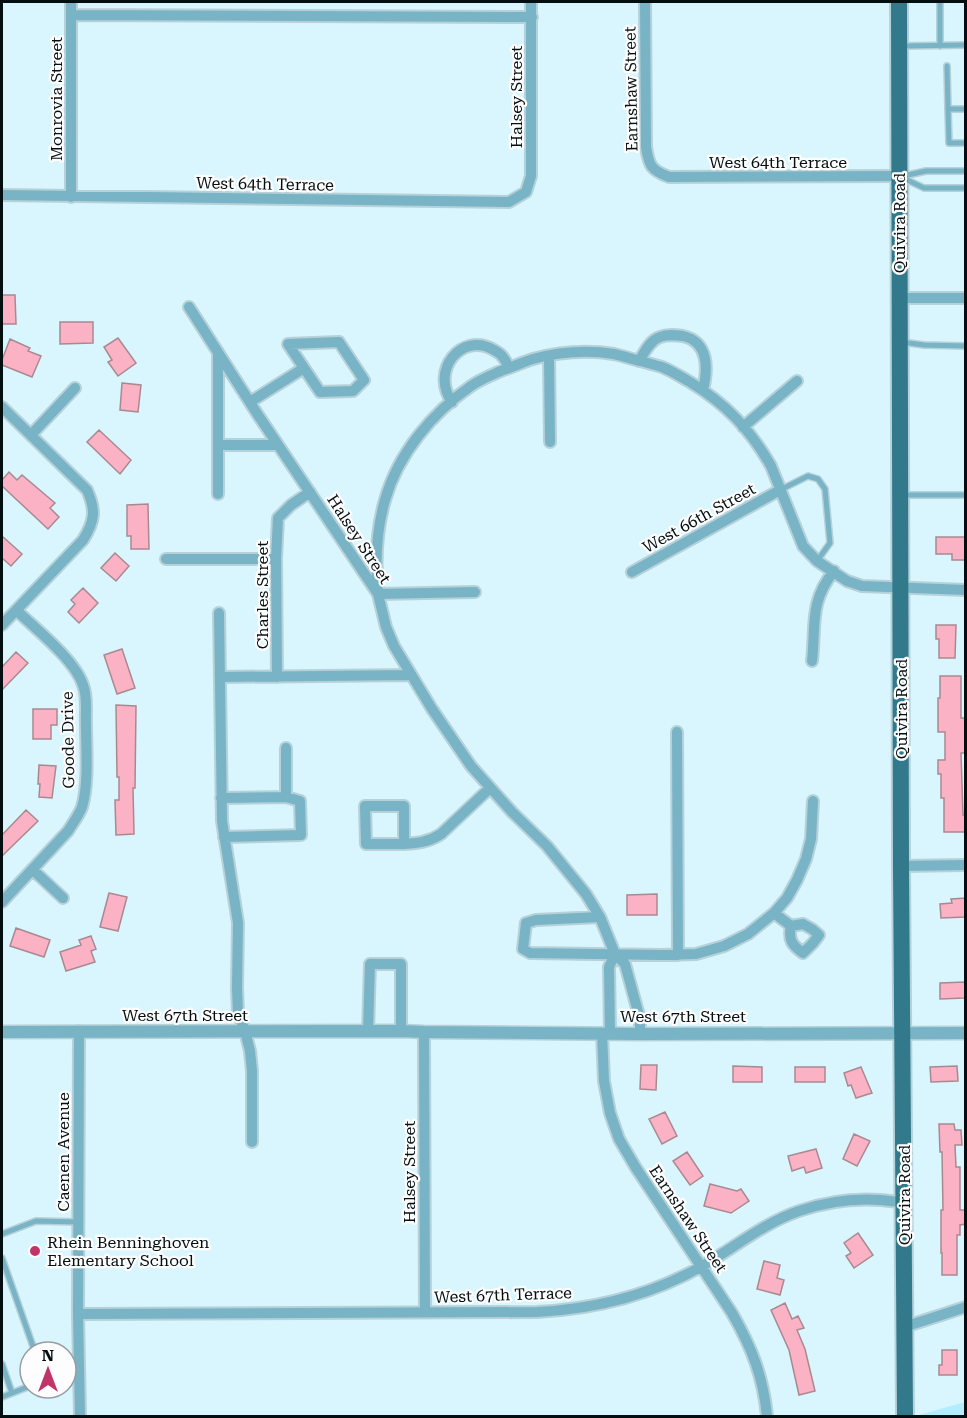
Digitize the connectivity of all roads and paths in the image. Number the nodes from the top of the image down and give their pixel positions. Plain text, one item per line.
1 (71, 2) edge
2 (531, 2) edge
3 (645, 2) edge
4 (899, 2) edge
5 (940, 2) edge
6 (71, 15) junction
7 (532, 18) junction
8 (966, 45) edge
9 (898, 46) junction
10 (940, 46) junction
11 (947, 66) dead end
12 (948, 109) junction
13 (966, 109) edge
14 (966, 143) edge
15 (966, 171) edge
16 (658, 173) joint
17 (898, 177) junction
18 (966, 188) edge
19 (526, 192) joint
20 (2, 195) edge
21 (71, 197) junction
22 (966, 297) edge
23 (899, 298) junction
24 (189, 307) dead end
25 (899, 342) junction
26 (966, 346) edge
27 (218, 351) junction
28 (549, 356) junction
29 (639, 361) junction
30 (303, 368) junction
31 (509, 368) junction
32 (797, 381) dead end
33 (75, 388) dead end
34 (703, 390) junction
35 (250, 402) junction
36 (452, 402) junction
37 (2, 407) edge
38 (744, 427) junction
39 (31, 435) junction
40 (550, 442) dead end
41 (278, 445) junction
42 (218, 446) junction
43 (780, 490) junction
44 (310, 492) junction
45 (218, 494) dead end
46 (900, 495) junction
47 (966, 495) edge
48 (166, 558) dead end
49 (276, 559) junction
50 (817, 561) junction
51 (632, 572) dead end
52 (834, 572) junction
53 (901, 589) junction
54 (966, 590) edge
55 (476, 592) dead end
56 (378, 594) junction
57 (16, 610) junction
58 (219, 613) dead end
59 (2, 625) edge
60 (812, 661) dead end
61 (411, 675) junction
62 (220, 677) junction
63 (277, 677) junction
64 (677, 732) dead end
65 (286, 748) dead end
66 (490, 788) junction
67 (286, 797) junction
68 (222, 798) junction
69 (813, 801) dead end
70 (225, 837) junction
71 (404, 844) junction
72 (966, 865) edge
73 (901, 866) junction
74 (33, 870) junction
75 (63, 898) dead end
76 (2, 902) edge
77 (774, 913) junction
78 (600, 917) junction
79 (791, 926) dead end
80 (615, 954) junction
81 (678, 954) junction
82 (79, 1031) junction
83 (245, 1031) junction
84 (368, 1031) junction
85 (401, 1031) junction
86 (2, 1032) edge
87 (424, 1032) junction
88 (606, 1033) junction
89 (902, 1033) junction
90 (966, 1033) edge
91 (640, 1034) junction
92 (252, 1143) dead end
93 (904, 1202) junction
94 (78, 1222) junction
95 (2, 1234) edge
96 (2, 1258) edge
97 (701, 1267) junction
98 (966, 1308) edge
99 (425, 1312) junction
100 (78, 1314) junction
101 (904, 1327) junction
102 (31, 1340) edge
103 (2, 1364) edge
104 (18, 1391) edge
105 (12, 1393) junction
106 (2, 1397) edge
107 (80, 1416) edge
108 (767, 1416) edge
109 (905, 1416) edge

1 - 6 street, Monrovia Street
2 - 7 street, Halsey Street
3 - 16 street, Earnshaw Street
4 - 9 main road, Quivira Road
5 - 10 lane
6 - 7 street
6 - 21 street, Monrovia Street
7 - 19 street, Halsey Street
8 - 10 lane
9 - 10 lane
9 - 17 main road, Quivira Road
11 - 12 lane
12 - 13 lane
12 - 14 lane
15 - 17 lane
16 - 17 street, West 64th Terrace
17 - 18 lane
17 - 23 main road, Quivira Road
19 - 21 street, West 64th Terrace
20 - 21 street, West 64th Terrace
22 - 23 street
23 - 25 main road, Quivira Road
24 - 27 street, Halsey Street
25 - 26 lane
25 - 46 main road, Quivira Road
27 - 35 street, Halsey Street
27 - 42 street
28 - 29 street, West 66th Street
28 - 31 street, West 66th Street
28 - 40 street
29 - 34 street, West 66th Street
29 - 34 street
30 - 30 street
30 - 35 street
31 - 36 street, West 66th Street
31 - 36 street
32 - 38 street
33 - 39 street
34 - 38 street, West 66th Street
35 - 41 street, Halsey Street
36 - 56 street, West 66th Street
37 - 39 street
38 - 43 street, West 66th Street
39 - 57 street
41 - 42 street
41 - 44 street, Halsey Street
42 - 45 street
43 - 50 street, West 66th Street
43 - 50 lane
43 - 51 street, West 66th Street
44 - 49 street, Charles Street
44 - 56 street, Halsey Street
46 - 47 lane
46 - 53 main road, Quivira Road
48 - 49 street
49 - 63 street, Charles Street
50 - 52 street, West 66th Street
52 - 53 street, West 66th Street
52 - 60 street
53 - 54 street, West 66th Street
53 - 73 main road, Quivira Road
55 - 56 street
56 - 61 street, Halsey Street
57 - 59 street
57 - 74 street, Goode Drive
58 - 62 street
61 - 63 street
61 - 66 street, Halsey Street
62 - 63 street
62 - 68 street
64 - 81 street
65 - 67 street
66 - 71 street
66 - 78 street, Halsey Street
67 - 68 street
67 - 70 street
68 - 70 street
69 - 77 street
70 - 83 street
71 - 71 street
72 - 73 street
73 - 89 main road, Quivira Road
74 - 75 street
74 - 76 street, Goode Drive
77 - 79 street
77 - 81 street
78 - 80 street, Halsey Street
78 - 80 street
80 - 81 street
80 - 88 street
80 - 91 street, Halsey Street
82 - 83 street, West 67th Street
82 - 86 street, West 67th Street
82 - 94 street, Caenen Avenue
83 - 84 street, West 67th Street
83 - 92 street
84 - 85 street, West 67th Street
84 - 85 street
85 - 87 street, West 67th Street
87 - 88 street, West 67th Street
87 - 99 street, Halsey Street
88 - 91 street, West 67th Street
88 - 97 street, Earnshaw Street
89 - 90 street, West 67th Street
89 - 91 street, West 67th Street
89 - 93 main road, Quivira Road
93 - 97 street, West 67th Terrace
93 - 101 main road, Quivira Road
94 - 95 lane
94 - 100 street, Caenen Avenue
96 - 102 lane
97 - 99 street, West 67th Terrace
97 - 108 street, Earnshaw Street
98 - 101 street
99 - 100 street, West 67th Terrace
100 - 107 street, Caenen Avenue
101 - 109 main road, Quivira Road
103 - 105 lane
104 - 105 lane
105 - 106 lane

